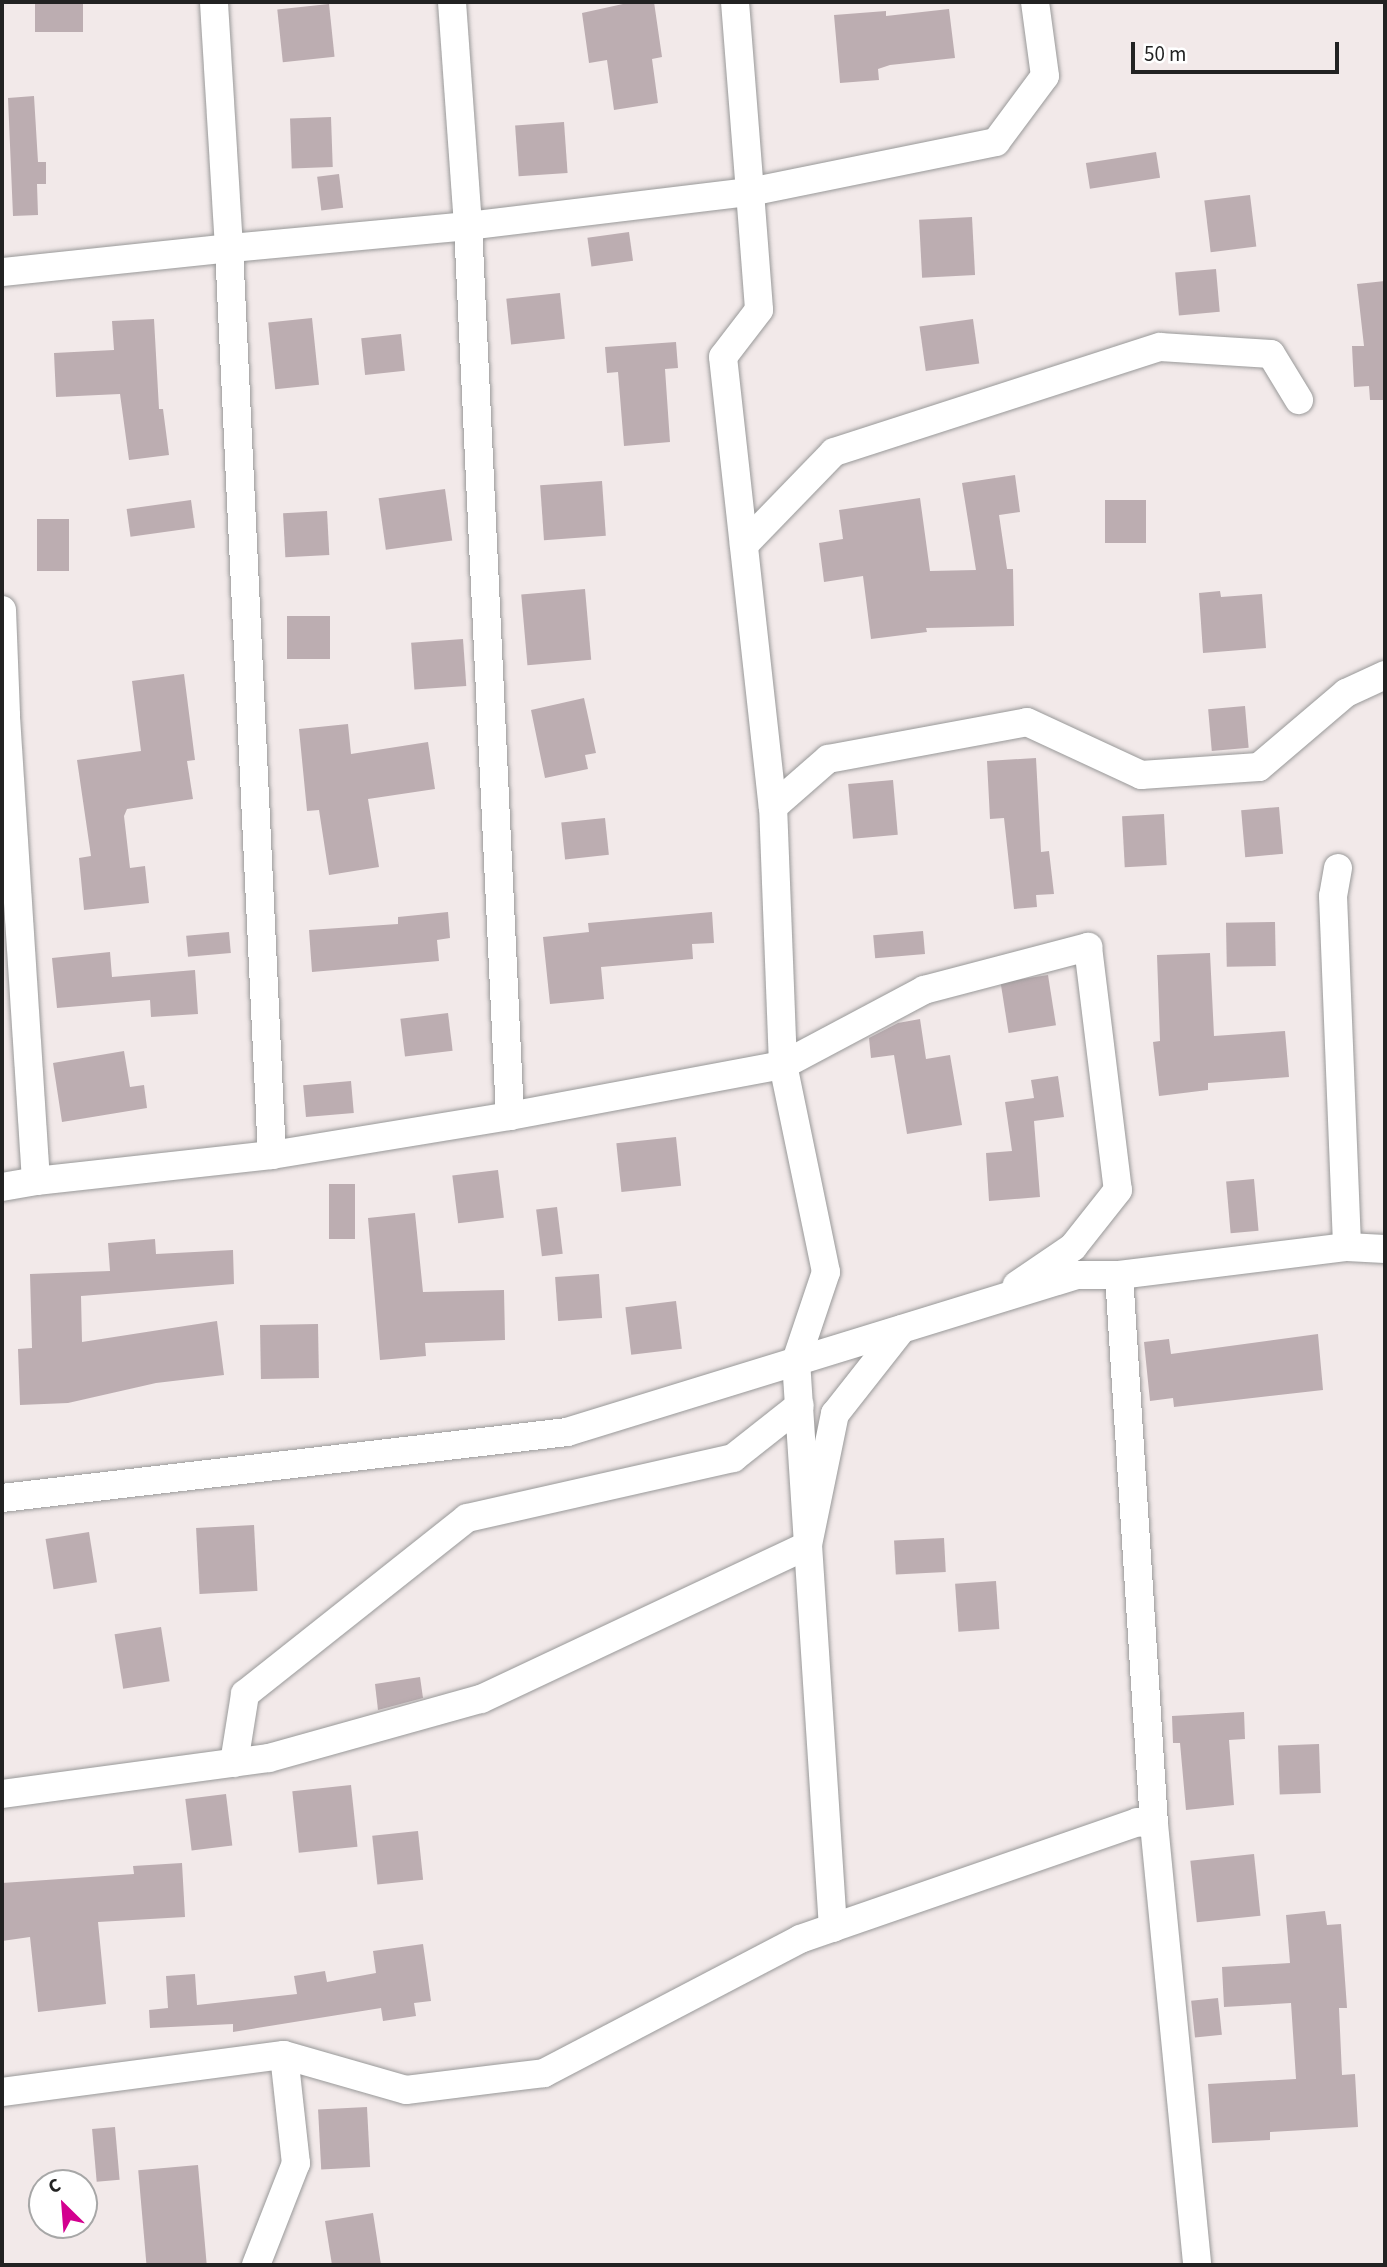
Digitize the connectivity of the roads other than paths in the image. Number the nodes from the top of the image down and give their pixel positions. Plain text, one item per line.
1 (214, 2) edge
2 (452, 2) edge
3 (735, 2) edge
4 (1035, 2) edge
5 (750, 192) junction
6 (468, 226) junction
7 (229, 248) junction
8 (2, 272) edge
9 (1299, 400) dead end
10 (744, 545) junction
11 (2, 610) edge
12 (1385, 675) edge
13 (4, 718) edge
14 (773, 807) junction
15 (1338, 868) dead end
16 (783, 1065) junction
17 (510, 1116) junction
18 (272, 1155) junction
19 (36, 1181) junction
20 (2, 1187) edge
21 (1348, 1247) junction
22 (1385, 1249) edge
23 (1119, 1275) junction
24 (994, 1301) junction
25 (902, 1329) junction
26 (796, 1362) junction
27 (800, 1405) junction
28 (2, 1498) edge
29 (808, 1545) junction
30 (234, 1762) junction
31 (2, 1794) edge
32 (1154, 1824) junction
33 (833, 1928) junction
34 (284, 2055) junction
35 (2, 2092) edge
36 (256, 2265) edge
37 (1197, 2265) edge

1 - 7 street
2 - 6 street
3 - 5 street
4 - 5 street
5 - 6 street
5 - 10 street
6 - 7 street
6 - 17 street
7 - 8 street
7 - 18 street
9 - 10 street
10 - 14 street
11 - 13 street
12 - 14 street
13 - 19 street
14 - 16 street
15 - 21 street
16 - 17 street
16 - 24 street
16 - 26 street
17 - 18 street
18 - 19 street
19 - 20 street
21 - 22 street
21 - 23 street
23 - 24 street
23 - 32 street
24 - 25 street
25 - 26 street
25 - 29 street
26 - 27 street
26 - 28 street
27 - 29 street
27 - 30 street
29 - 30 street
29 - 33 street
30 - 31 street
32 - 33 street
32 - 37 street
33 - 34 street
34 - 35 street
34 - 36 street

